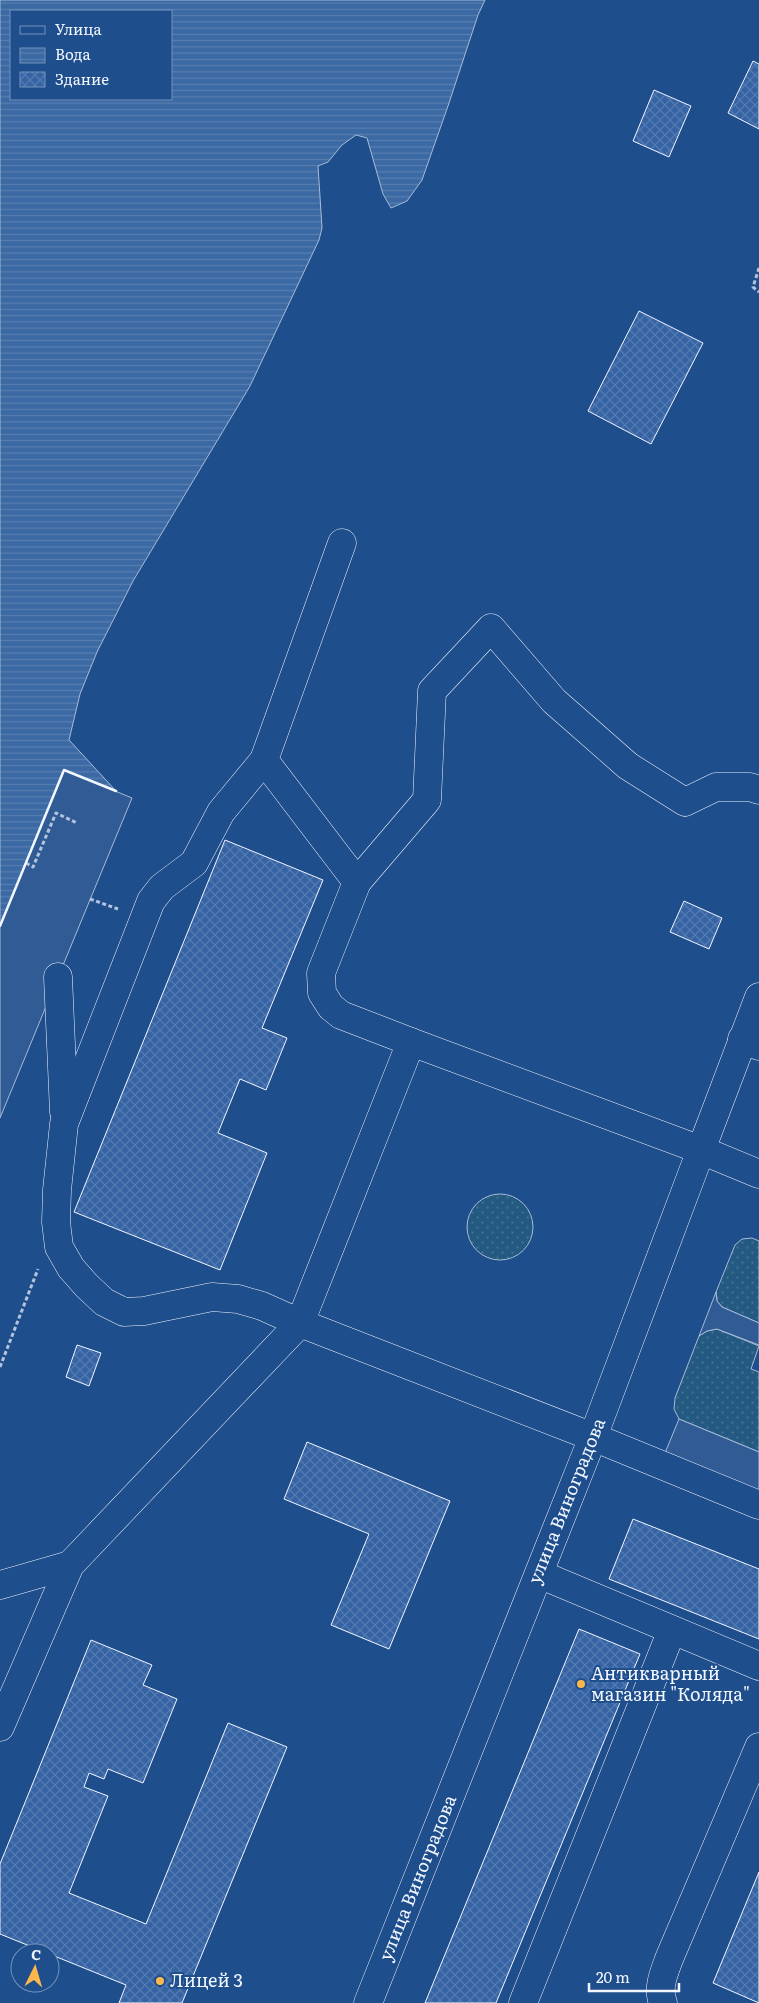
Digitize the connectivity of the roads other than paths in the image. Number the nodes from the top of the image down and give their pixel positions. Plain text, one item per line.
1 (342, 543) dead end
2 (264, 760) junction
3 (759, 790) edge
4 (357, 882) junction
5 (58, 977) dead end
6 (759, 997) edge
7 (411, 1042) junction
8 (751, 1043) edge
9 (64, 1124) junction
10 (701, 1150) junction
11 (759, 1174) edge
12 (300, 1323) junction
13 (594, 1437) junction
14 (759, 1505) edge
15 (70, 1565) junction
16 (539, 1574) junction
17 (0, 1585) edge
18 (672, 1630) junction
19 (759, 1666) edge
20 (0, 1727) edge
21 (759, 1747) edge
22 (368, 2003) edge
23 (523, 2003) edge
24 (663, 2003) edge

1 - 2 street
2 - 4 street
2 - 9 street
3 - 4 street
4 - 7 street
5 - 9 street
6 - 8 street, улица Виноградова
7 - 10 street
7 - 12 street
8 - 10 street, улица Виноградова
9 - 12 street
10 - 11 street
10 - 13 street, улица Виноградова
12 - 13 street
12 - 15 street
13 - 14 street
13 - 16 street, улица Виноградова
15 - 17 street
15 - 20 street
16 - 18 street
16 - 22 street, улица Виноградова
18 - 19 street
18 - 23 street
21 - 24 street

